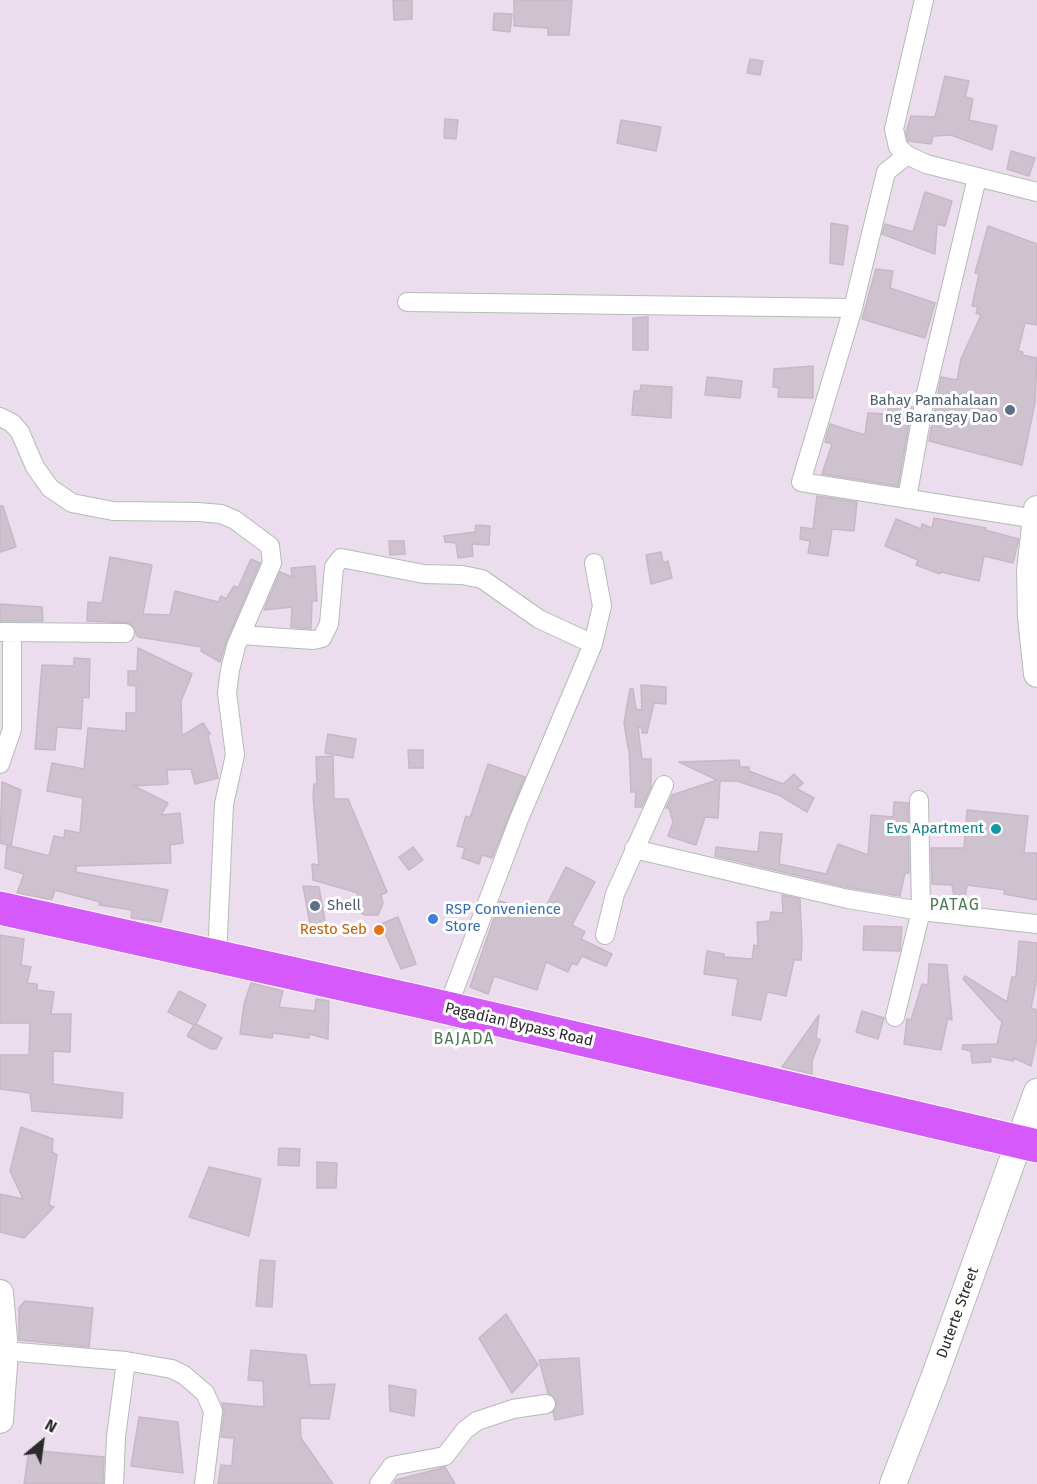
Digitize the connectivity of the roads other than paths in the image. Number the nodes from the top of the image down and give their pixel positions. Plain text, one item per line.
1 (924, 0) edge
2 (907, 155) junction
3 (977, 178) junction
4 (1037, 192) edge
5 (406, 302) dead end
6 (853, 309) junction
7 (0, 417) edge
8 (907, 499) junction
9 (1036, 515) edge
10 (594, 563) dead end
11 (6, 633) edge
12 (125, 633) dead end
13 (241, 634) junction
14 (593, 644) junction
15 (1037, 674) edge
16 (0, 764) edge
17 (664, 785) dead end
18 (919, 800) dead end
19 (634, 849) junction
20 (0, 908) edge
21 (921, 911) junction
22 (1037, 924) edge
23 (605, 935) dead end
24 (216, 958) junction
25 (447, 1009) junction
26 (895, 1017) dead end
27 (1037, 1092) edge
28 (1028, 1144) edge
29 (0, 1293) edge
30 (5, 1350) junction
31 (126, 1360) junction
32 (546, 1404) dead end
33 (0, 1420) edge
34 (114, 1484) edge
35 (204, 1484) edge
36 (379, 1484) edge
37 (893, 1484) edge

1 - 2 street
2 - 3 street
2 - 6 street
3 - 4 street
3 - 8 street
5 - 6 street
6 - 8 street
7 - 13 street
8 - 9 street
9 - 15 main road
10 - 14 street
11 - 12 street
11 - 16 street
13 - 14 street
13 - 24 street
14 - 25 street
17 - 19 street
18 - 21 street
19 - 21 street
19 - 23 street
20 - 24 highway, Pagadian Bypass Road
21 - 22 street
21 - 26 street
24 - 25 highway, Pagadian Bypass Road
25 - 28 highway, Pagadian Bypass Road
27 - 28 main road, Duterte Street
28 - 37 main road, Duterte Street
29 - 30 main road
30 - 31 street
30 - 33 main road
31 - 34 street
31 - 35 street
32 - 36 street

